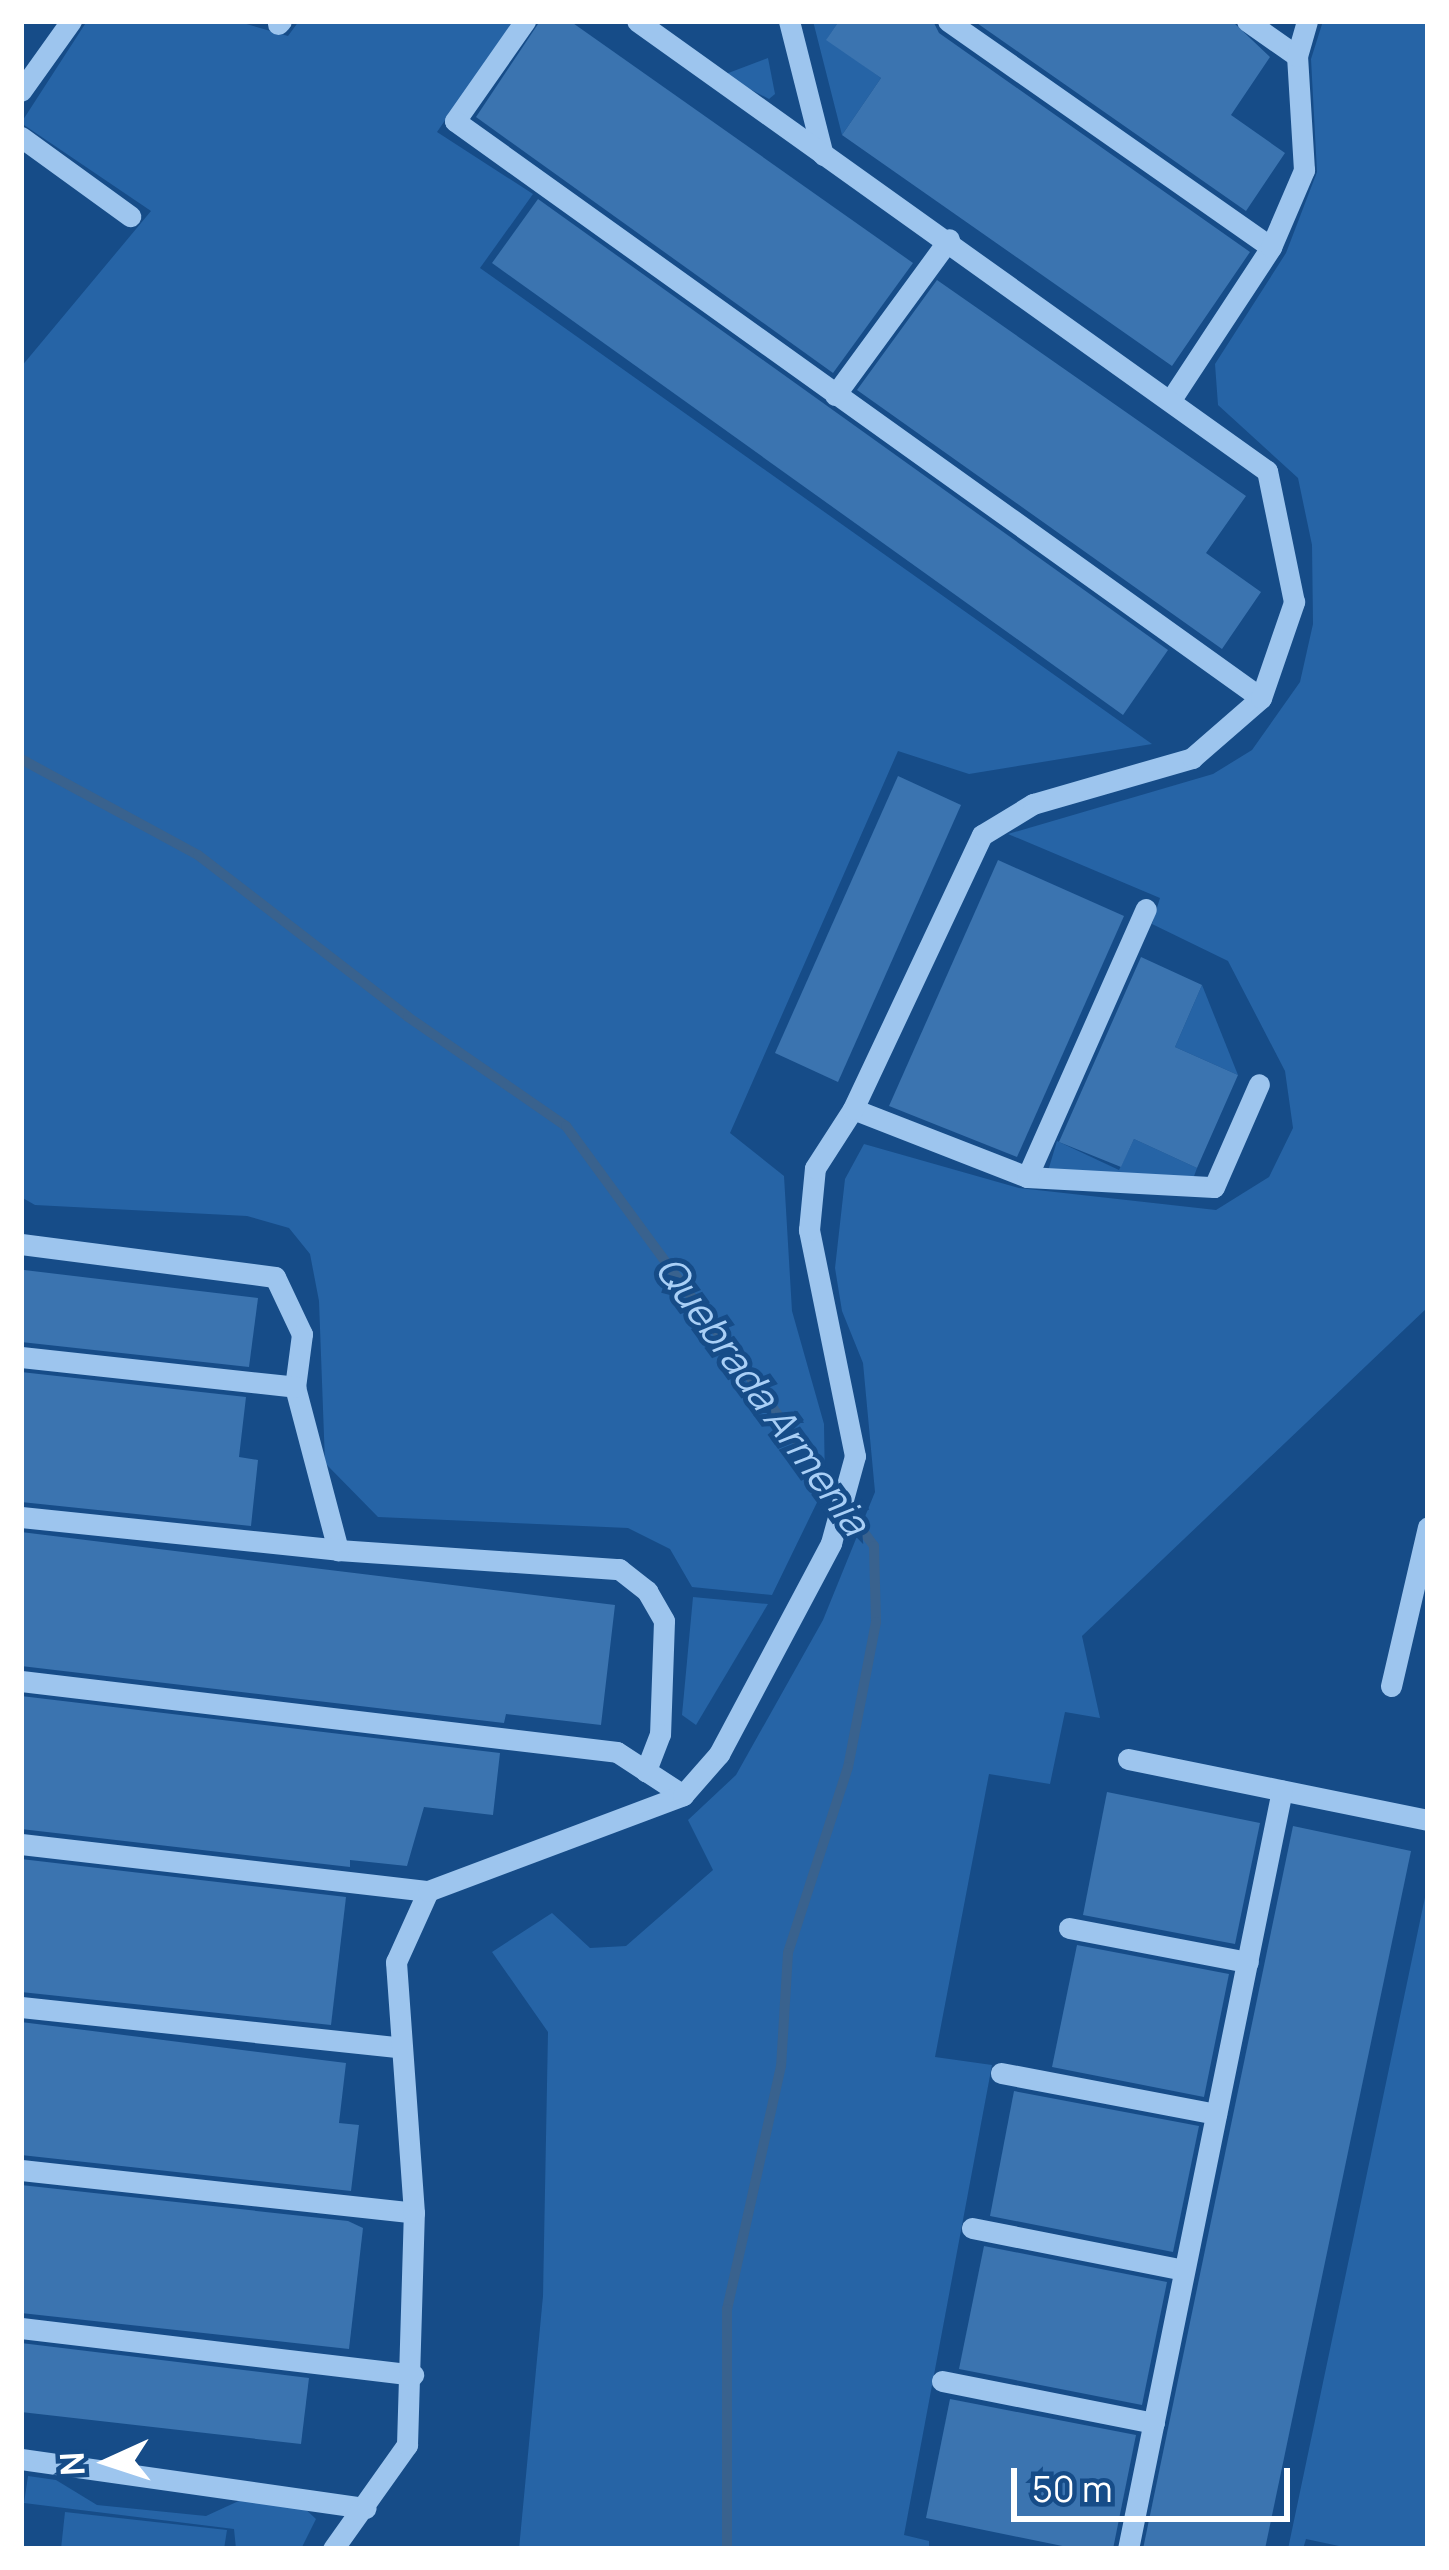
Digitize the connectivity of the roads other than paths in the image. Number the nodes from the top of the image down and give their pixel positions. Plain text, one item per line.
1 (71, 21) edge
2 (526, 21) edge
3 (637, 21) edge
4 (789, 21) edge
5 (947, 21) edge
6 (1247, 21) edge
7 (1307, 21) edge
8 (1297, 56) junction
9 (21, 91) edge
10 (21, 137) edge
11 (823, 155) junction
12 (130, 216) dead end
13 (949, 239) junction
14 (1271, 247) junction
15 (835, 395) junction
16 (1172, 398) junction
17 (1262, 698) junction
18 (1146, 909) dead end
19 (1259, 1084) dead end
20 (853, 1109) junction
21 (1027, 1177) junction
22 (21, 1244) edge
23 (21, 1358) edge
24 (295, 1388) junction
25 (21, 1517) edge
26 (1428, 1527) edge
27 (338, 1550) junction
28 (21, 1682) edge
29 (1391, 1686) dead end
30 (1128, 1759) dead end
31 (646, 1771) junction
32 (1282, 1790) junction
33 (683, 1795) junction
34 (1428, 1820) edge
35 (21, 1844) edge
36 (428, 1891) junction
37 (1069, 1928) dead end
38 (1248, 1962) junction
39 (21, 2007) edge
40 (397, 2047) junction
41 (1001, 2073) dead end
42 (1216, 2114) junction
43 (21, 2170) edge
44 (414, 2213) junction
45 (972, 2228) dead end
46 (1184, 2270) junction
47 (21, 2328) edge
48 (412, 2375) junction
49 (941, 2380) dead end
50 (1154, 2423) junction
51 (21, 2459) edge
52 (366, 2507) junction
53 (333, 2549) edge
54 (1128, 2549) edge

1 - 9 street
2 - 15 street
3 - 11 street
4 - 11 street
5 - 14 street
6 - 8 street
7 - 8 street
8 - 14 street
10 - 12 street
11 - 13 street
13 - 15 street
13 - 16 street
14 - 16 street
15 - 17 street
16 - 17 street
17 - 20 street
18 - 21 street
19 - 21 street
20 - 21 street
20 - 33 street
22 - 24 street
23 - 24 street
24 - 27 street
25 - 27 street
26 - 29 street
27 - 31 street
28 - 31 street
30 - 32 street
31 - 33 street
32 - 34 street
32 - 38 street
33 - 36 street
35 - 36 street
36 - 40 street
37 - 38 street
38 - 42 street
39 - 40 street
40 - 44 street
41 - 42 street
42 - 46 street
43 - 44 street
44 - 48 street
45 - 46 street
46 - 50 street
47 - 48 street
48 - 52 street
49 - 50 street
50 - 54 street
51 - 52 street
52 - 53 street

